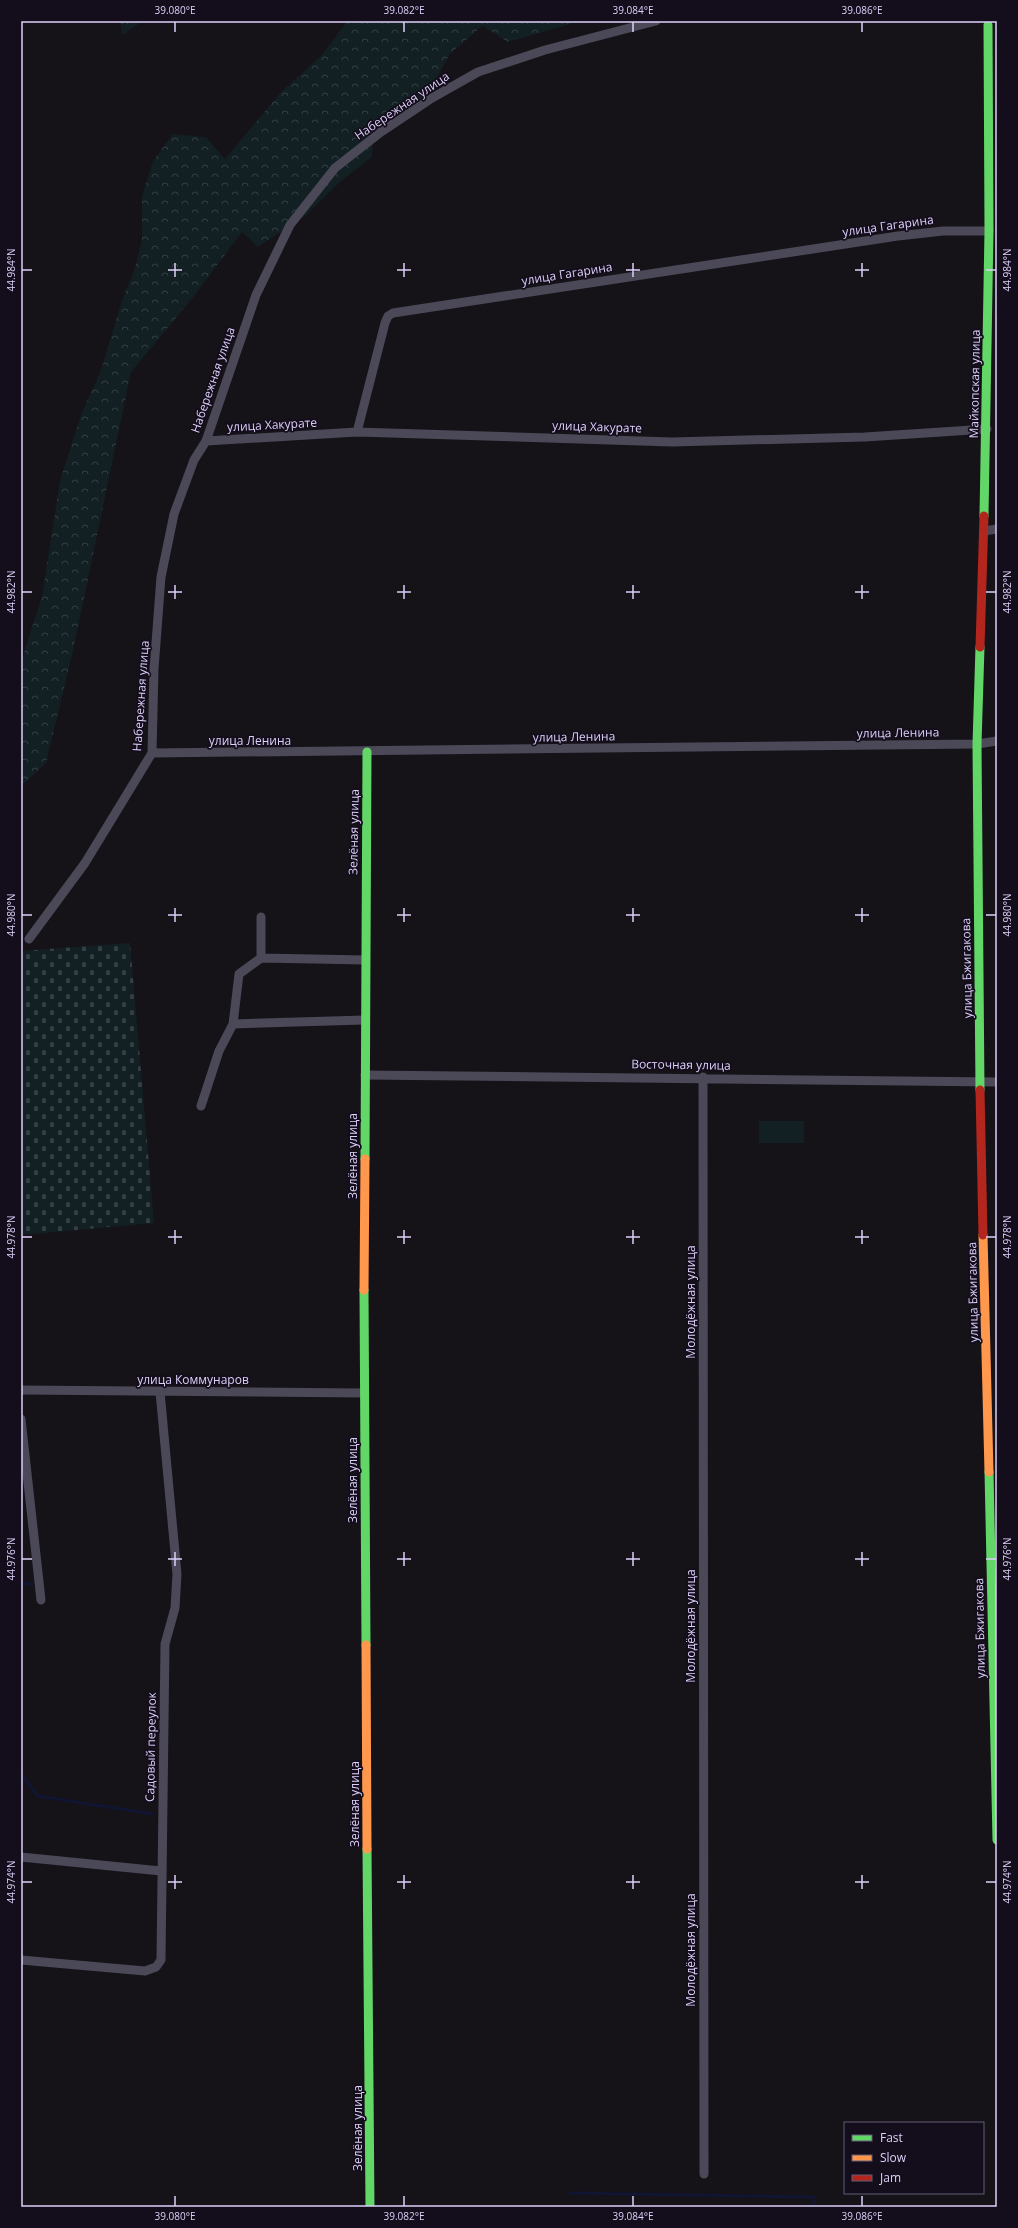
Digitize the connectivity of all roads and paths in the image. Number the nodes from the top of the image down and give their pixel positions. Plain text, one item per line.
1 (656, 21) edge
2 (990, 24) edge
3 (989, 231) junction
4 (987, 429) junction
5 (357, 432) junction
6 (206, 440) junction
7 (997, 529) edge
8 (984, 532) junction
9 (997, 741) edge
10 (977, 744) junction
11 (367, 752) junction
12 (152, 754) junction
13 (261, 917) dead end
14 (29, 939) dead end
15 (261, 958) junction
16 (365, 960) junction
17 (364, 1020) junction
18 (233, 1024) junction
19 (365, 1075) junction
20 (703, 1077) junction
21 (980, 1082) junction
22 (997, 1082) edge
23 (201, 1106) dead end
24 (21, 1390) edge
25 (160, 1392) junction
26 (364, 1393) junction
27 (21, 1419) edge
28 (41, 1600) dead end
29 (997, 1840) edge
30 (21, 1857) edge
31 (161, 1872) junction
32 (21, 1960) edge
33 (704, 2174) dead end
34 (370, 2207) edge

1 - 6 street, Набережная улица
2 - 3 street, Майкопская улица
3 - 4 street, Майкопская улица
3 - 5 street, улица Гагарина
4 - 5 street, улица Хакурате
4 - 8 street, Майкопская улица
5 - 6 street, улица Хакурате
6 - 12 street, Набережная улица
7 - 8 street
8 - 10 street, Майкопская улица
9 - 10 street, улица Ленина
10 - 11 street, улица Ленина
10 - 21 street, улица Бжигакова
11 - 12 street, улица Ленина
11 - 16 street, Зелёная улица
12 - 14 street, Набережная улица
13 - 15 street
15 - 16 street
15 - 18 street
16 - 17 street, Зелёная улица
17 - 18 street
17 - 19 street, Зелёная улица
18 - 23 street
19 - 20 street, Восточная улица
19 - 26 street, Зелёная улица
20 - 21 street, Восточная улица
20 - 33 street, Молодёжная улица
21 - 22 street, Восточная улица
21 - 29 street, улица Бжигакова
24 - 25 street, улица Коммунаров
25 - 26 street, улица Коммунаров
25 - 31 street, Садовый переулок
26 - 34 street, Зелёная улица
27 - 28 street
30 - 31 street
31 - 32 street, Садовый переулок

